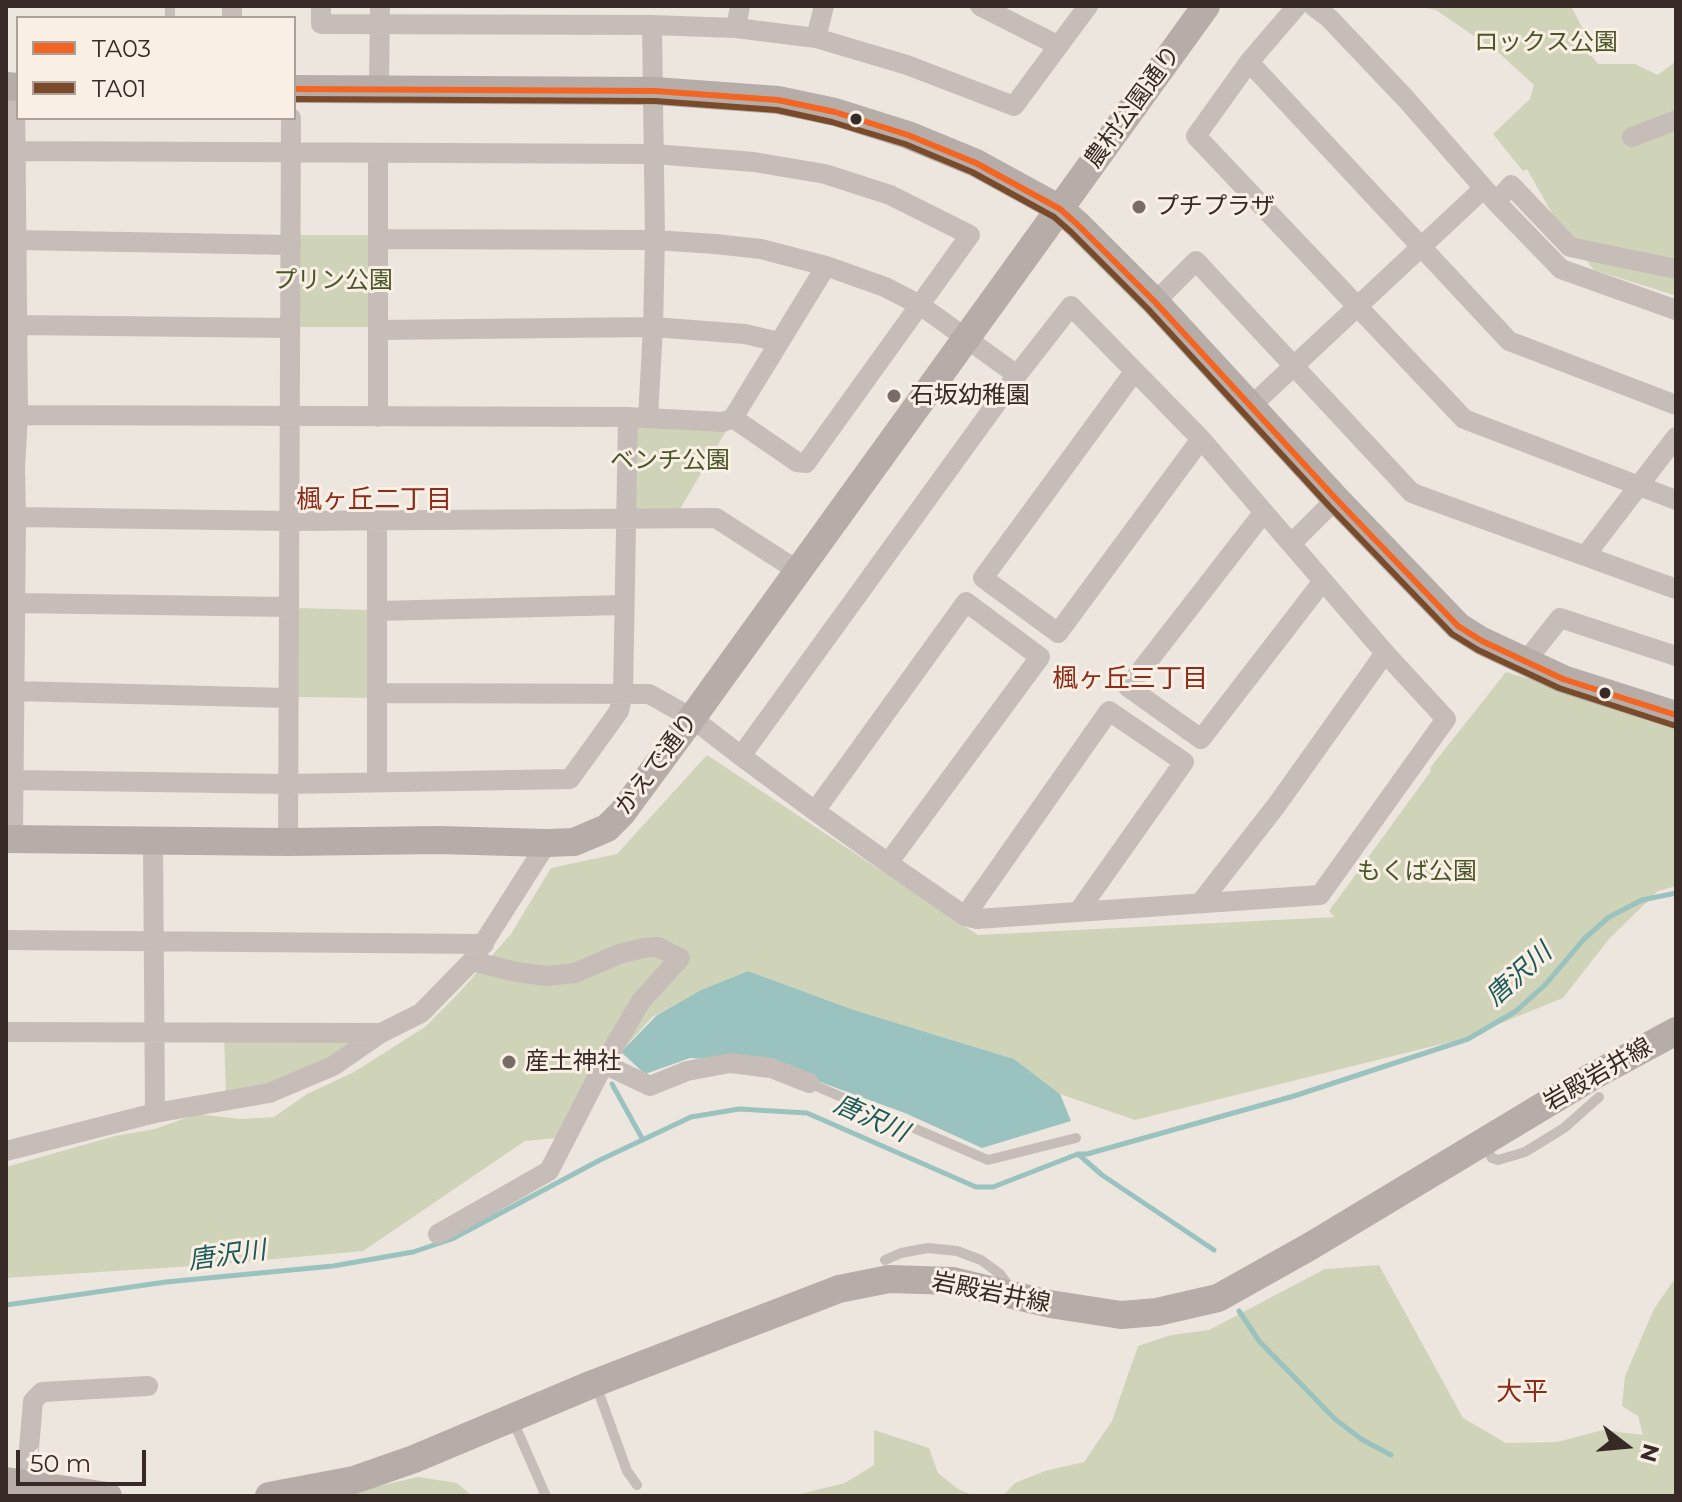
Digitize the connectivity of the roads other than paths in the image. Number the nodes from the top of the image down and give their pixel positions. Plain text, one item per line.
1 (321, 6) edge
2 (740, 6) edge
3 (824, 6) edge
4 (980, 6) edge
5 (1088, 6) edge
6 (1206, 6) edge
7 (1297, 6) edge
8 (1313, 6) edge
9 (380, 15) edge
10 (438, 15) edge
11 (652, 25) junction
12 (736, 28) junction
13 (816, 38) junction
14 (1057, 45) junction
15 (1249, 62) junction
16 (13, 86) edge
17 (296, 89) edge
18 (379, 89) junction
19 (655, 91) junction
20 (291, 120) edge
21 (1676, 120) edge
22 (1632, 137) dead end
23 (16, 151) junction
24 (291, 153) junction
25 (378, 153) junction
26 (654, 154) junction
27 (1490, 196) junction
28 (1060, 209) junction
29 (378, 239) junction
30 (16, 240) junction
31 (655, 240) junction
32 (291, 245) junction
33 (1422, 247) junction
34 (826, 266) junction
35 (1676, 269) edge
36 (1155, 302) junction
37 (920, 305) junction
38 (1357, 306) junction
39 (1676, 310) edge
40 (17, 325) junction
41 (653, 327) junction
42 (290, 328) junction
43 (379, 330) junction
44 (968, 337) junction
45 (779, 342) junction
46 (1292, 365) junction
47 (1134, 372) junction
48 (1017, 375) junction
49 (1676, 405) edge
50 (1250, 407) junction
51 (18, 415) junction
52 (290, 417) junction
53 (378, 417) junction
54 (638, 418) junction
55 (733, 418) junction
56 (1676, 437) edge
57 (1201, 439) junction
58 (10, 467) edge
59 (1638, 486) junction
60 (1336, 499) junction
61 (1676, 500) edge
62 (1264, 512) junction
63 (16, 517) junction
64 (625, 519) junction
65 (377, 520) junction
66 (289, 521) junction
67 (1291, 544) junction
68 (1585, 556) junction
69 (798, 571) junction
70 (1323, 581) junction
71 (1676, 589) edge
72 (14, 603) junction
73 (624, 605) junction
74 (288, 607) junction
75 (377, 611) junction
76 (1385, 653) junction
77 (1676, 656) edge
78 (1526, 661) junction
79 (14, 691) junction
80 (377, 693) junction
81 (623, 693) junction
82 (287, 698) junction
83 (1676, 715) edge
84 (692, 718) junction
85 (741, 756) junction
86 (12, 780) junction
87 (377, 782) junction
88 (287, 784) junction
89 (815, 811) junction
90 (9, 839) edge
91 (153, 840) junction
92 (288, 842) junction
93 (547, 843) junction
94 (888, 863) junction
95 (1201, 902) junction
96 (1078, 912) junction
97 (965, 916) junction
98 (6, 940) edge
99 (153, 941) junction
100 (478, 952) junction
101 (1676, 1031) edge
102 (6, 1032) edge
103 (154, 1032) junction
104 (381, 1033) junction
105 (604, 1064) junction
106 (809, 1083) joint
107 (1599, 1097) dead end
108 (155, 1113) junction
109 (1076, 1138) dead end
110 (1483, 1143) junction
111 (6, 1151) edge
112 (438, 1234) dead end
113 (885, 1260) dead end
114 (1017, 1296) junction
115 (595, 1383) junction
116 (148, 1386) dead end
117 (512, 1419) junction
118 (16, 1482) edge
119 (637, 1485) dead end
120 (108, 1496) edge
121 (269, 1496) edge
122 (546, 1496) edge

1 - 9 street
2 - 12 street
3 - 13 street
4 - 14 street
5 - 14 street
6 - 28 street, 農村公園通り
7 - 15 street
8 - 27 street
9 - 10 street
9 - 18 street
10 - 11 street
11 - 12 street
11 - 19 street
12 - 13 street
13 - 14 street
15 - 33 street
15 - 38 street
16 - 23 street
17 - 18 street
18 - 19 street
19 - 26 street
19 - 28 street
20 - 24 street
21 - 22 street
23 - 24 street
23 - 30 street
24 - 25 street
24 - 32 street
25 - 26 street
25 - 29 street
26 - 31 street
26 - 37 street
27 - 33 street
27 - 35 street
27 - 39 street
28 - 36 street
28 - 44 street, かえで通り
29 - 31 street
29 - 43 street
30 - 32 street
30 - 40 street
31 - 34 street
31 - 41 street
32 - 42 street
33 - 38 street
33 - 49 street
34 - 37 street
34 - 45 street
36 - 46 street
36 - 50 street
37 - 44 street
37 - 55 street
38 - 46 street
38 - 59 street
40 - 42 street
40 - 51 street
41 - 43 street
41 - 45 street
41 - 54 street
42 - 52 street
43 - 53 street
44 - 48 street
44 - 69 street, かえで通り
45 - 55 street
46 - 50 street
46 - 68 street
47 - 48 street
47 - 57 street
47 - 57 street
48 - 85 street
50 - 60 street
51 - 52 street
51 - 58 street
52 - 53 street
52 - 66 street
53 - 54 street
54 - 55 street
54 - 64 street
56 - 59 street
57 - 62 street
58 - 63 street
59 - 61 street
59 - 68 street
60 - 67 street
60 - 78 street
62 - 67 street
62 - 70 street
63 - 66 street
63 - 72 street
64 - 65 street
64 - 69 street
64 - 73 street
65 - 66 street
65 - 75 street
66 - 74 street
67 - 70 street
68 - 71 street
69 - 84 street, かえで通り
70 - 76 street
72 - 74 street
72 - 79 street
73 - 75 street
73 - 81 street
74 - 82 street
75 - 80 street
76 - 95 street
76 - 95 street
77 - 78 street
78 - 83 street
79 - 82 street
79 - 86 street
80 - 81 street
80 - 87 street
81 - 84 street
81 - 87 street
82 - 88 street
84 - 85 street
84 - 93 street, かえで通り
85 - 89 street
86 - 88 street
86 - 90 street
87 - 88 street
88 - 92 street
89 - 94 street
89 - 94 street
90 - 91 street, かえで通り
91 - 92 street, かえで通り
91 - 99 street
92 - 93 street, かえで通り
93 - 100 street
94 - 97 street
95 - 96 street
96 - 97 street
96 - 97 street
98 - 99 street
99 - 100 street
99 - 103 street
100 - 104 street
100 - 105 street
101 - 110 street, 岩殿岩井線
102 - 103 street
103 - 104 street
103 - 108 street
104 - 108 street
105 - 106 street
105 - 112 street
106 - 109 lane
107 - 110 lane
108 - 111 street
110 - 114 street, 岩殿岩井線
113 - 114 lane
114 - 115 street, 岩殿岩井線
115 - 117 street, 岩殿岩井線
115 - 119 lane
116 - 118 street
117 - 121 street, 岩殿岩井線
117 - 122 lane
118 - 120 street

